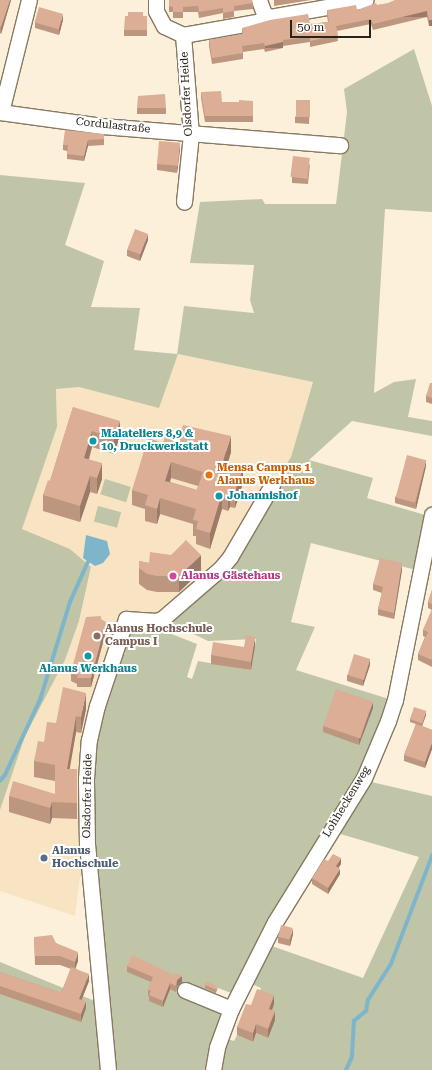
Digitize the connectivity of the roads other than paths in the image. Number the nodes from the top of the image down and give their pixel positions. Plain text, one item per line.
1 (29, 0) edge
2 (156, 0) edge
3 (259, 0) edge
4 (366, 0) edge
5 (267, 16) junction
6 (187, 34) junction
7 (0, 112) edge
8 (191, 134) junction
9 (340, 145) dead end
10 (184, 202) dead end
11 (272, 485) dead end
12 (432, 515) edge
13 (185, 990) dead end
14 (231, 1009) junction
15 (108, 1070) edge
16 (213, 1070) edge

1 - 7 street, Cordulastraße
2 - 6 street
3 - 5 street
4 - 5 street
5 - 6 street
6 - 8 street, Olsdorfer Heide
7 - 8 street, Cordulastraße
8 - 9 street, Cordulastraße
8 - 10 street, Olsdorfer Heide
11 - 15 street, Olsdorfer Heide
12 - 14 street, Lohheckenweg
13 - 14 street
14 - 16 street, Lohheckenweg

